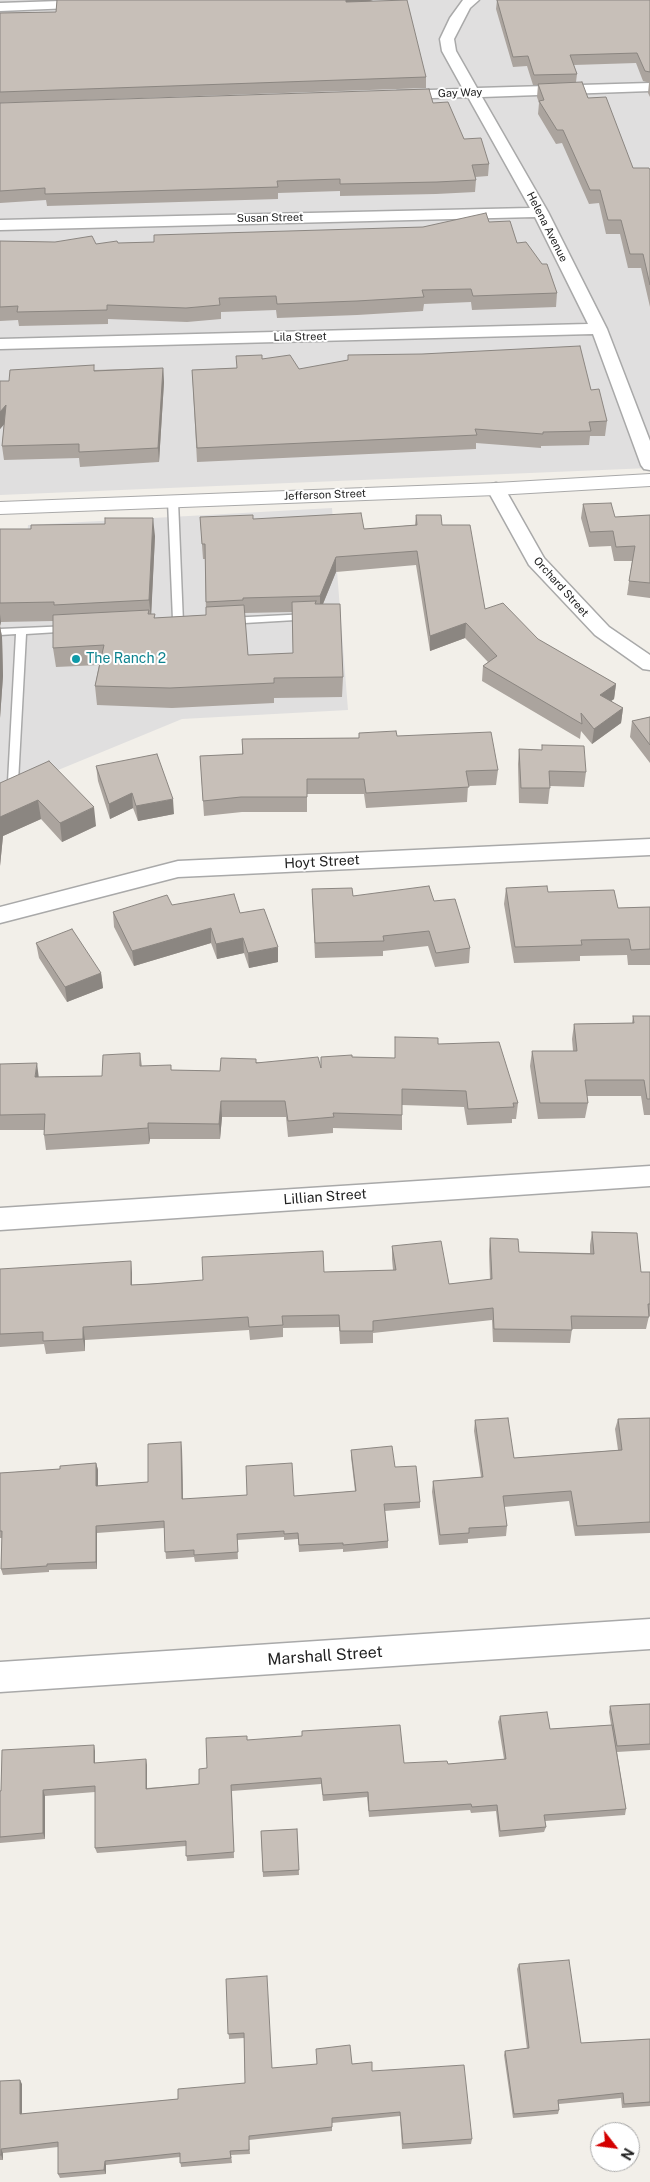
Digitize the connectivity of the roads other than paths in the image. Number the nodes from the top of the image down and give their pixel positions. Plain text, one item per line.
1 (472, 0) edge
2 (28, 3) edge
3 (105, 4) edge
4 (0, 7) edge
5 (650, 87) edge
6 (474, 92) junction
7 (385, 96) edge
8 (540, 212) junction
9 (0, 225) edge
10 (599, 329) junction
11 (0, 344) edge
12 (650, 465) edge
13 (650, 480) edge
14 (496, 489) junction
15 (173, 501) junction
16 (0, 508) edge
17 (319, 616) edge
18 (215, 622) edge
19 (158, 624) edge
20 (80, 628) edge
21 (21, 631) junction
22 (0, 632) edge
23 (650, 664) edge
24 (13, 782) edge
25 (650, 847) edge
26 (0, 915) edge
27 (650, 1176) edge
28 (0, 1219) edge
29 (650, 1634) edge
30 (0, 1677) edge

1 - 6 street, Helena Avenue
2 - 3 street
2 - 4 street
5 - 6 street, Gay Way
6 - 7 street, Gay Way
6 - 8 street, Helena Avenue
8 - 9 street, Susan Street
8 - 10 street, Helena Avenue
10 - 11 street, Lila Street
10 - 12 street, Helena Avenue
13 - 14 street, Jefferson Street
14 - 15 street, Jefferson Street
14 - 23 street, Orchard Street
15 - 16 street, Jefferson Street
15 - 19 lane
17 - 18 lane
20 - 21 lane
21 - 22 lane
21 - 24 lane
25 - 26 street, Hoyt Street
27 - 28 street, Lillian Street
29 - 30 street, Marshall Street

